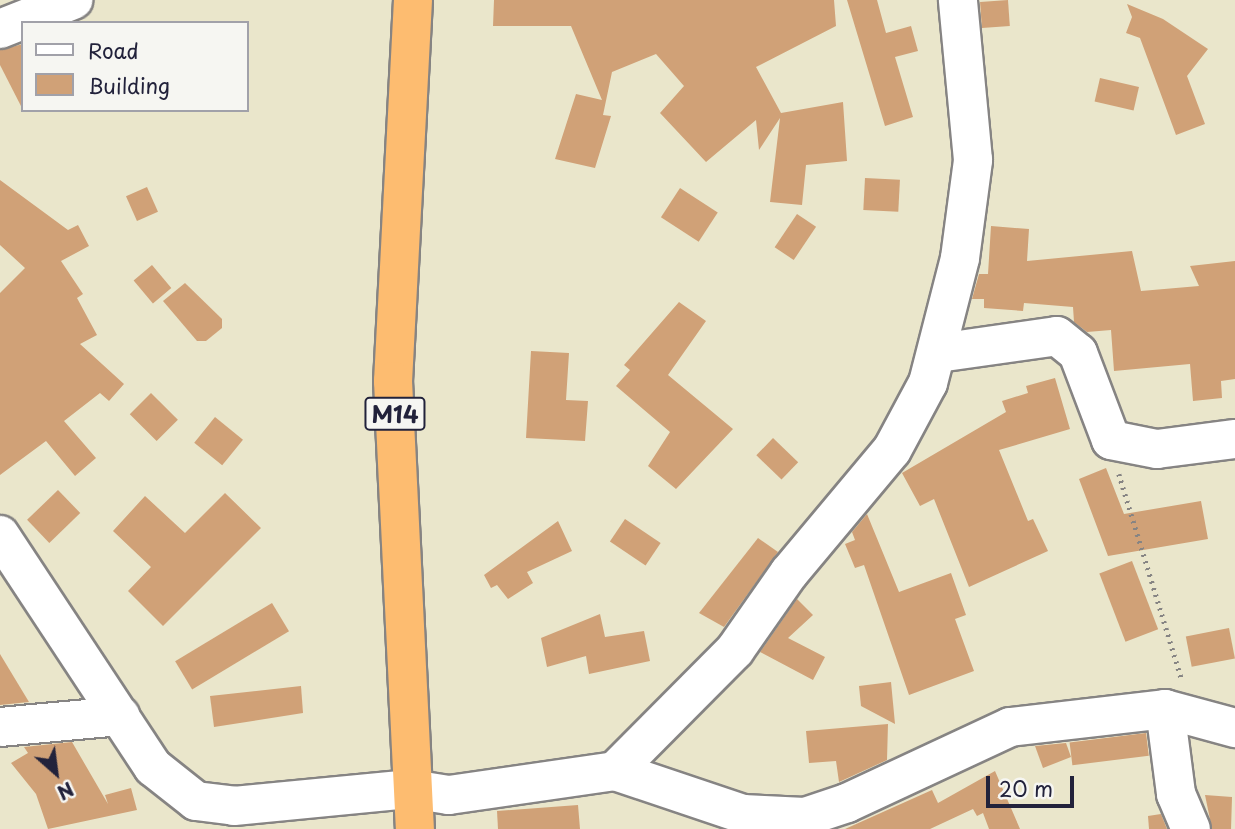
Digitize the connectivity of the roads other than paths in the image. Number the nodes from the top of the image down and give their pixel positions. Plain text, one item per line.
1 (413, 0) edge
2 (958, 0) edge
3 (64, 1) edge
4 (0, 29) edge
5 (938, 353) junction
6 (1235, 439) edge
7 (0, 535) edge
8 (1165, 709) junction
9 (121, 716) junction
10 (1222, 724) edge
11 (0, 727) edge
12 (615, 771) junction
13 (411, 789) junction
14 (198, 815) edge
15 (748, 822) edge
16 (415, 829) edge
17 (1191, 829) edge

1 - 13 highway, M14
2 - 5 street
3 - 4 street
5 - 6 street
5 - 12 street
7 - 9 street
8 - 10 street
8 - 15 street
8 - 17 street
9 - 11 street
9 - 14 street
12 - 13 street
12 - 15 street
13 - 14 street
13 - 16 highway, M14

